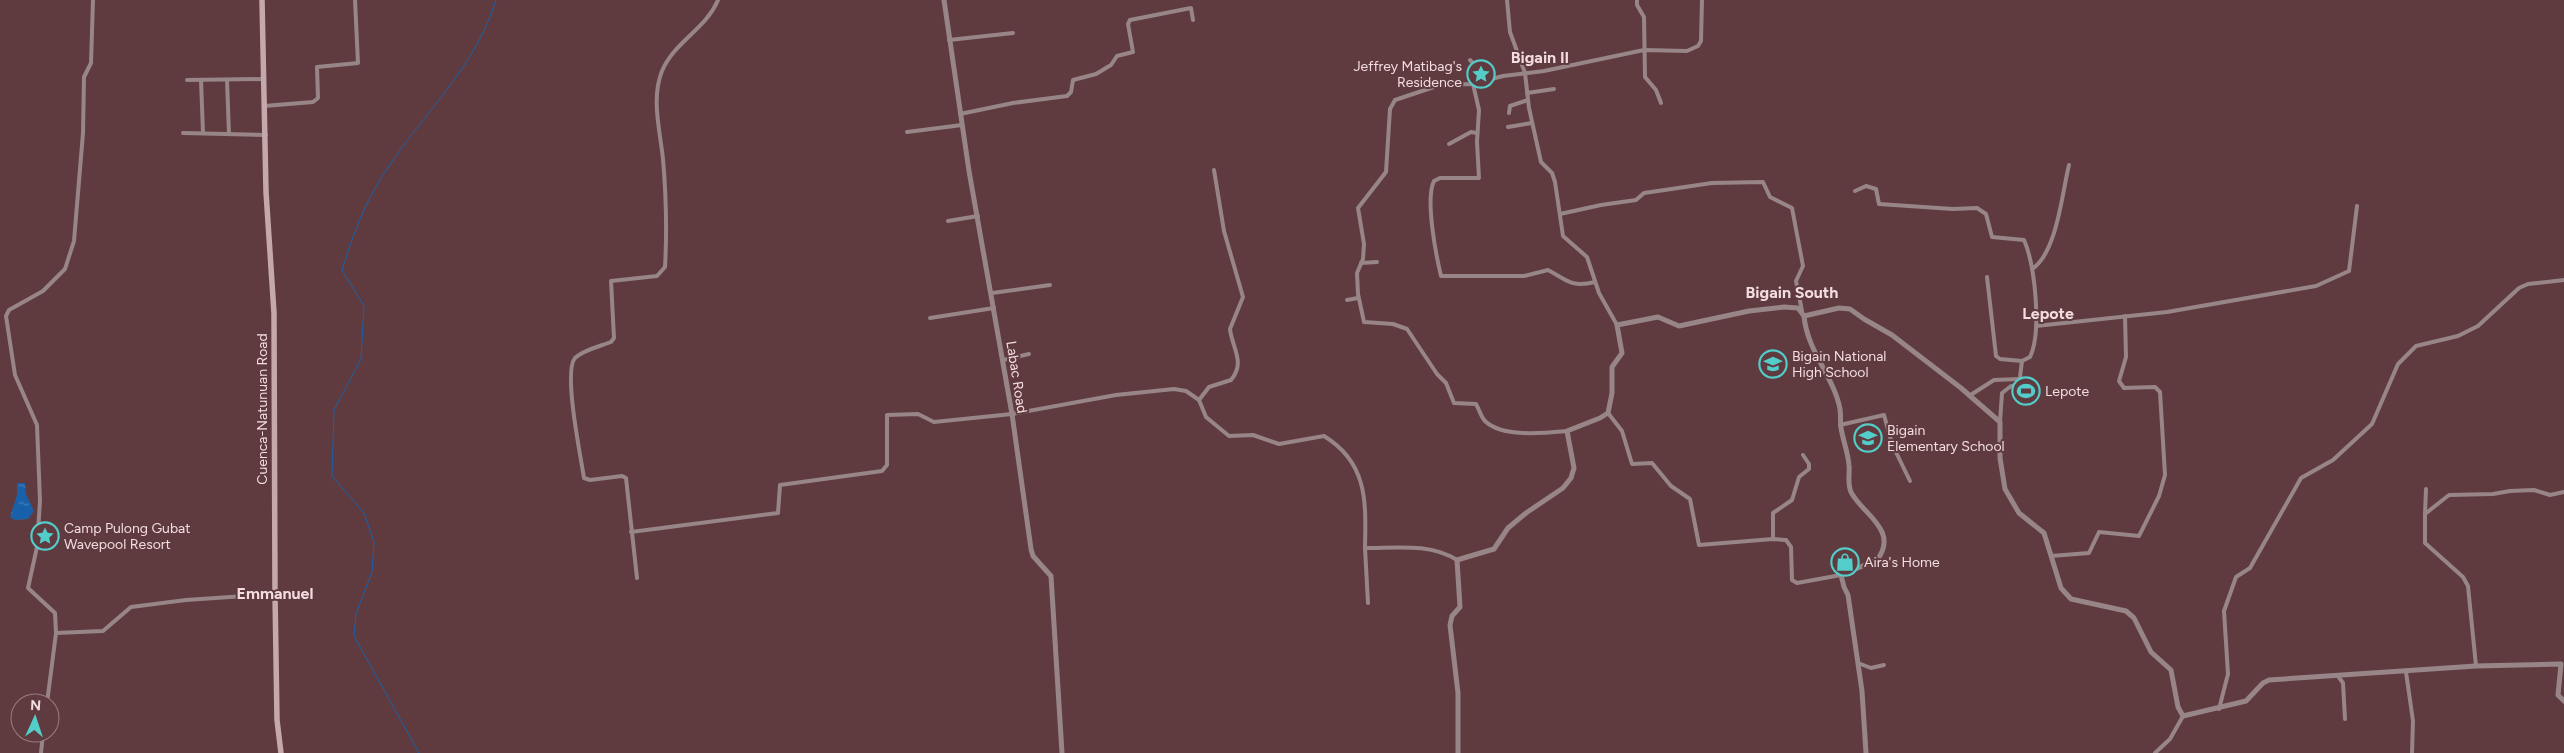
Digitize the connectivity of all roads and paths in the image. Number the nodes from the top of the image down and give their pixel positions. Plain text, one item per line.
1 (93, 0) edge
2 (262, 0) edge
3 (355, 0) edge
4 (718, 0) edge
5 (944, 0) edge
6 (1507, 0) edge
7 (1637, 0) edge
8 (1702, 0) edge
9 (1193, 20) dead end
10 (1013, 33) dead end
11 (949, 40) junction
12 (1644, 50) junction
13 (1470, 60) dead end
14 (1525, 73) junction
15 (264, 79) junction
16 (187, 80) dead end
17 (201, 80) junction
18 (227, 80) junction
19 (1474, 84) junction
20 (1554, 89) dead end
21 (1527, 93) junction
22 (1528, 100) junction
23 (1661, 104) dead end
24 (264, 106) junction
25 (1510, 113) dead end
26 (960, 114) junction
27 (1532, 123) junction
28 (962, 125) junction
29 (1508, 128) dead end
30 (908, 132) dead end
31 (184, 133) dead end
32 (202, 133) junction
33 (1477, 133) junction
34 (229, 134) junction
35 (266, 135) junction
36 (1449, 144) dead end
37 (2070, 165) dead end
38 (1214, 170) dead end
39 (1855, 191) dead end
40 (2357, 206) dead end
41 (1560, 214) junction
42 (978, 216) junction
43 (948, 221) dead end
44 (1377, 262) dead end
45 (1361, 263) junction
46 (2032, 270) junction
47 (1987, 277) dead end
48 (2564, 280) edge
49 (1595, 282) junction
50 (1050, 285) dead end
51 (992, 293) junction
52 (1358, 298) junction
53 (1347, 300) dead end
54 (994, 308) junction
55 (1803, 314) junction
56 (2125, 316) junction
57 (930, 318) dead end
58 (1617, 324) junction
59 (2036, 326) junction
60 (1029, 354) dead end
61 (1003, 360) junction
62 (2022, 362) junction
63 (2020, 378) junction
64 (1969, 396) junction
65 (1199, 400) junction
66 (1608, 413) junction
67 (1012, 414) junction
68 (2000, 422) junction
69 (1840, 425) junction
70 (1567, 431) junction
71 (1803, 455) dead end
72 (1910, 481) dead end
73 (2426, 488) dead end
74 (2564, 492) edge
75 (2425, 514) junction
76 (631, 532) junction
77 (1773, 539) junction
78 (1365, 548) junction
79 (2051, 556) junction
80 (1457, 560) junction
81 (1841, 575) junction
82 (637, 578) dead end
83 (275, 594) junction
84 (1368, 603) dead end
85 (56, 633) junction
86 (2562, 662) edge
87 (1858, 663) junction
88 (1884, 665) dead end
89 (2476, 666) junction
90 (2406, 672) junction
91 (2338, 676) junction
92 (48, 693) edge
93 (2564, 702) edge
94 (2219, 709) junction
95 (2183, 716) junction
96 (2345, 719) dead end
97 (281, 753) edge
98 (1062, 753) edge
99 (1458, 753) edge
100 (1866, 753) edge
101 (2155, 753) edge
102 (2412, 753) edge

1 - 85 street
2 - 15 main road, Cuenca-Natunuan Road
3 - 24 street
4 - 76 street
5 - 11 street, Labac Road
6 - 14 street
7 - 12 street
8 - 12 street
9 - 26 street
10 - 11 street
11 - 26 street, Labac Road
12 - 14 street
12 - 23 street
13 - 19 street
14 - 19 street
14 - 21 street
15 - 18 street
15 - 24 main road, Cuenca-Natunuan Road
16 - 17 street
17 - 18 street
17 - 32 street
18 - 34 street
19 - 33 street
19 - 45 street
20 - 21 street
21 - 22 street
22 - 25 street
22 - 27 street
24 - 35 main road, Cuenca-Natunuan Road
26 - 28 street, Labac Road
27 - 29 street
27 - 41 street
28 - 30 street
28 - 42 street, Labac Road
31 - 32 street
32 - 34 street
33 - 36 street
33 - 49 street
34 - 35 street
35 - 83 main road, Cuenca-Natunuan Road
37 - 46 street
38 - 65 street
39 - 46 street
40 - 56 street
41 - 49 street
41 - 55 street
42 - 43 street
42 - 51 street, Labac Road
44 - 45 street
45 - 52 street
46 - 59 street
47 - 62 street
48 - 94 street
49 - 58 street
50 - 51 street
51 - 54 street, Labac Road
52 - 53 street
52 - 70 street
54 - 57 street
54 - 61 street, Labac Road
55 - 58 street
55 - 64 street
55 - 69 street
56 - 59 street
56 - 79 street
58 - 66 street
59 - 62 street
60 - 61 street
61 - 67 street, Labac Road
62 - 63 street
63 - 64 street
63 - 68 street
64 - 68 street
65 - 67 street
65 - 78 street
66 - 70 street
66 - 77 street
67 - 76 street
67 - 98 street, Labac Road
68 - 79 street
69 - 72 street
69 - 81 street
70 - 80 street
71 - 77 street
73 - 75 street
74 - 75 street
75 - 89 street
76 - 82 street
77 - 81 street
78 - 80 street
78 - 84 street
79 - 95 street
80 - 99 street
81 - 87 street
83 - 85 street
83 - 97 main road, Cuenca-Natunuan Road
85 - 92 street
86 - 89 street
86 - 93 street
87 - 88 street
87 - 100 street
89 - 90 street
90 - 91 street
90 - 102 street
91 - 94 street
91 - 96 street
94 - 95 street
95 - 101 street

